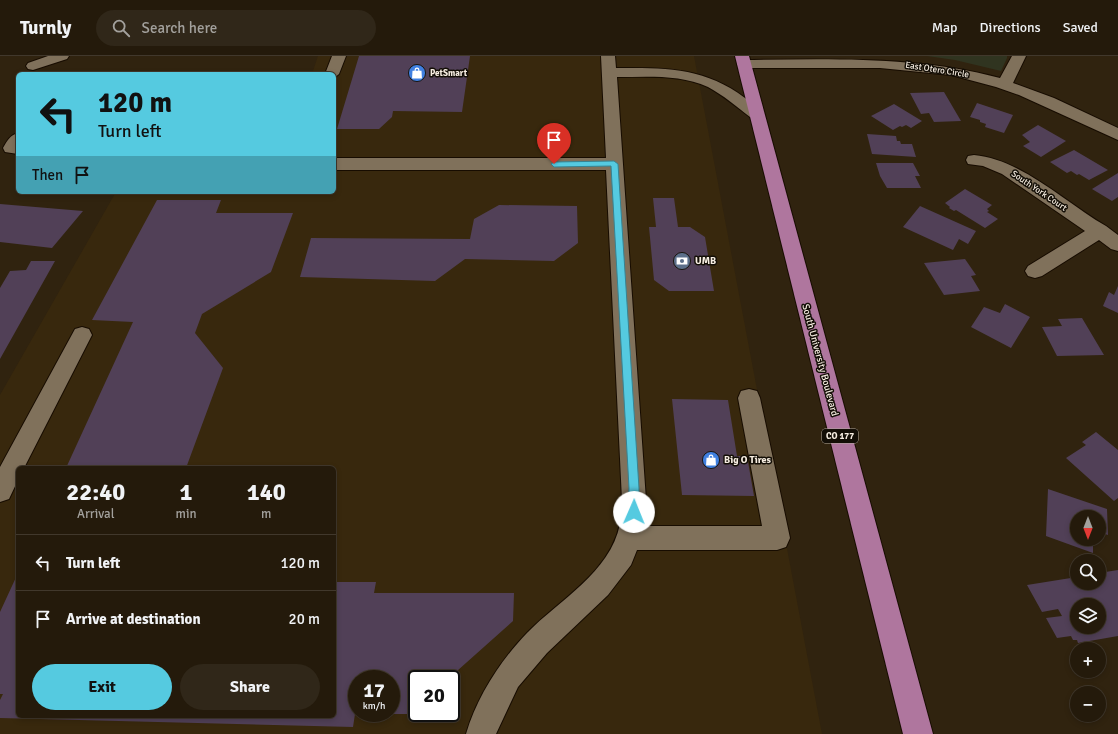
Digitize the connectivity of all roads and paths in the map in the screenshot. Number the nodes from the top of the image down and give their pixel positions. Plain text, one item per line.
1 (63, 56) edge
2 (339, 56) edge
3 (1019, 56) edge
4 (743, 60) edge
5 (608, 64) edge
6 (33, 66) dead end
7 (58, 72) edge
8 (333, 72) edge
9 (1005, 84) junction
10 (756, 114) junction
11 (1118, 135) edge
12 (974, 160) dead end
13 (336, 164) edge
14 (614, 164) junction
15 (1099, 231) junction
16 (1118, 244) edge
17 (1035, 271) dead end
18 (82, 335) dead end
19 (749, 398) dead end
20 (0, 491) edge
21 (628, 538) junction
22 (481, 734) edge
23 (918, 734) edge

1 - 6 street
1 - 7 street
2 - 8 street
3 - 9 street
4 - 9 street, East Otero Circle
4 - 10 main road, South University Boulevard / CO 177
5 - 10 street
5 - 14 street
9 - 11 street, East Otero Circle
10 - 23 main road, South University Boulevard / CO 177
12 - 15 street, South York Court
13 - 14 street
14 - 21 street
15 - 16 street, South York Court
15 - 17 street
18 - 20 street
19 - 21 street
21 - 22 street

